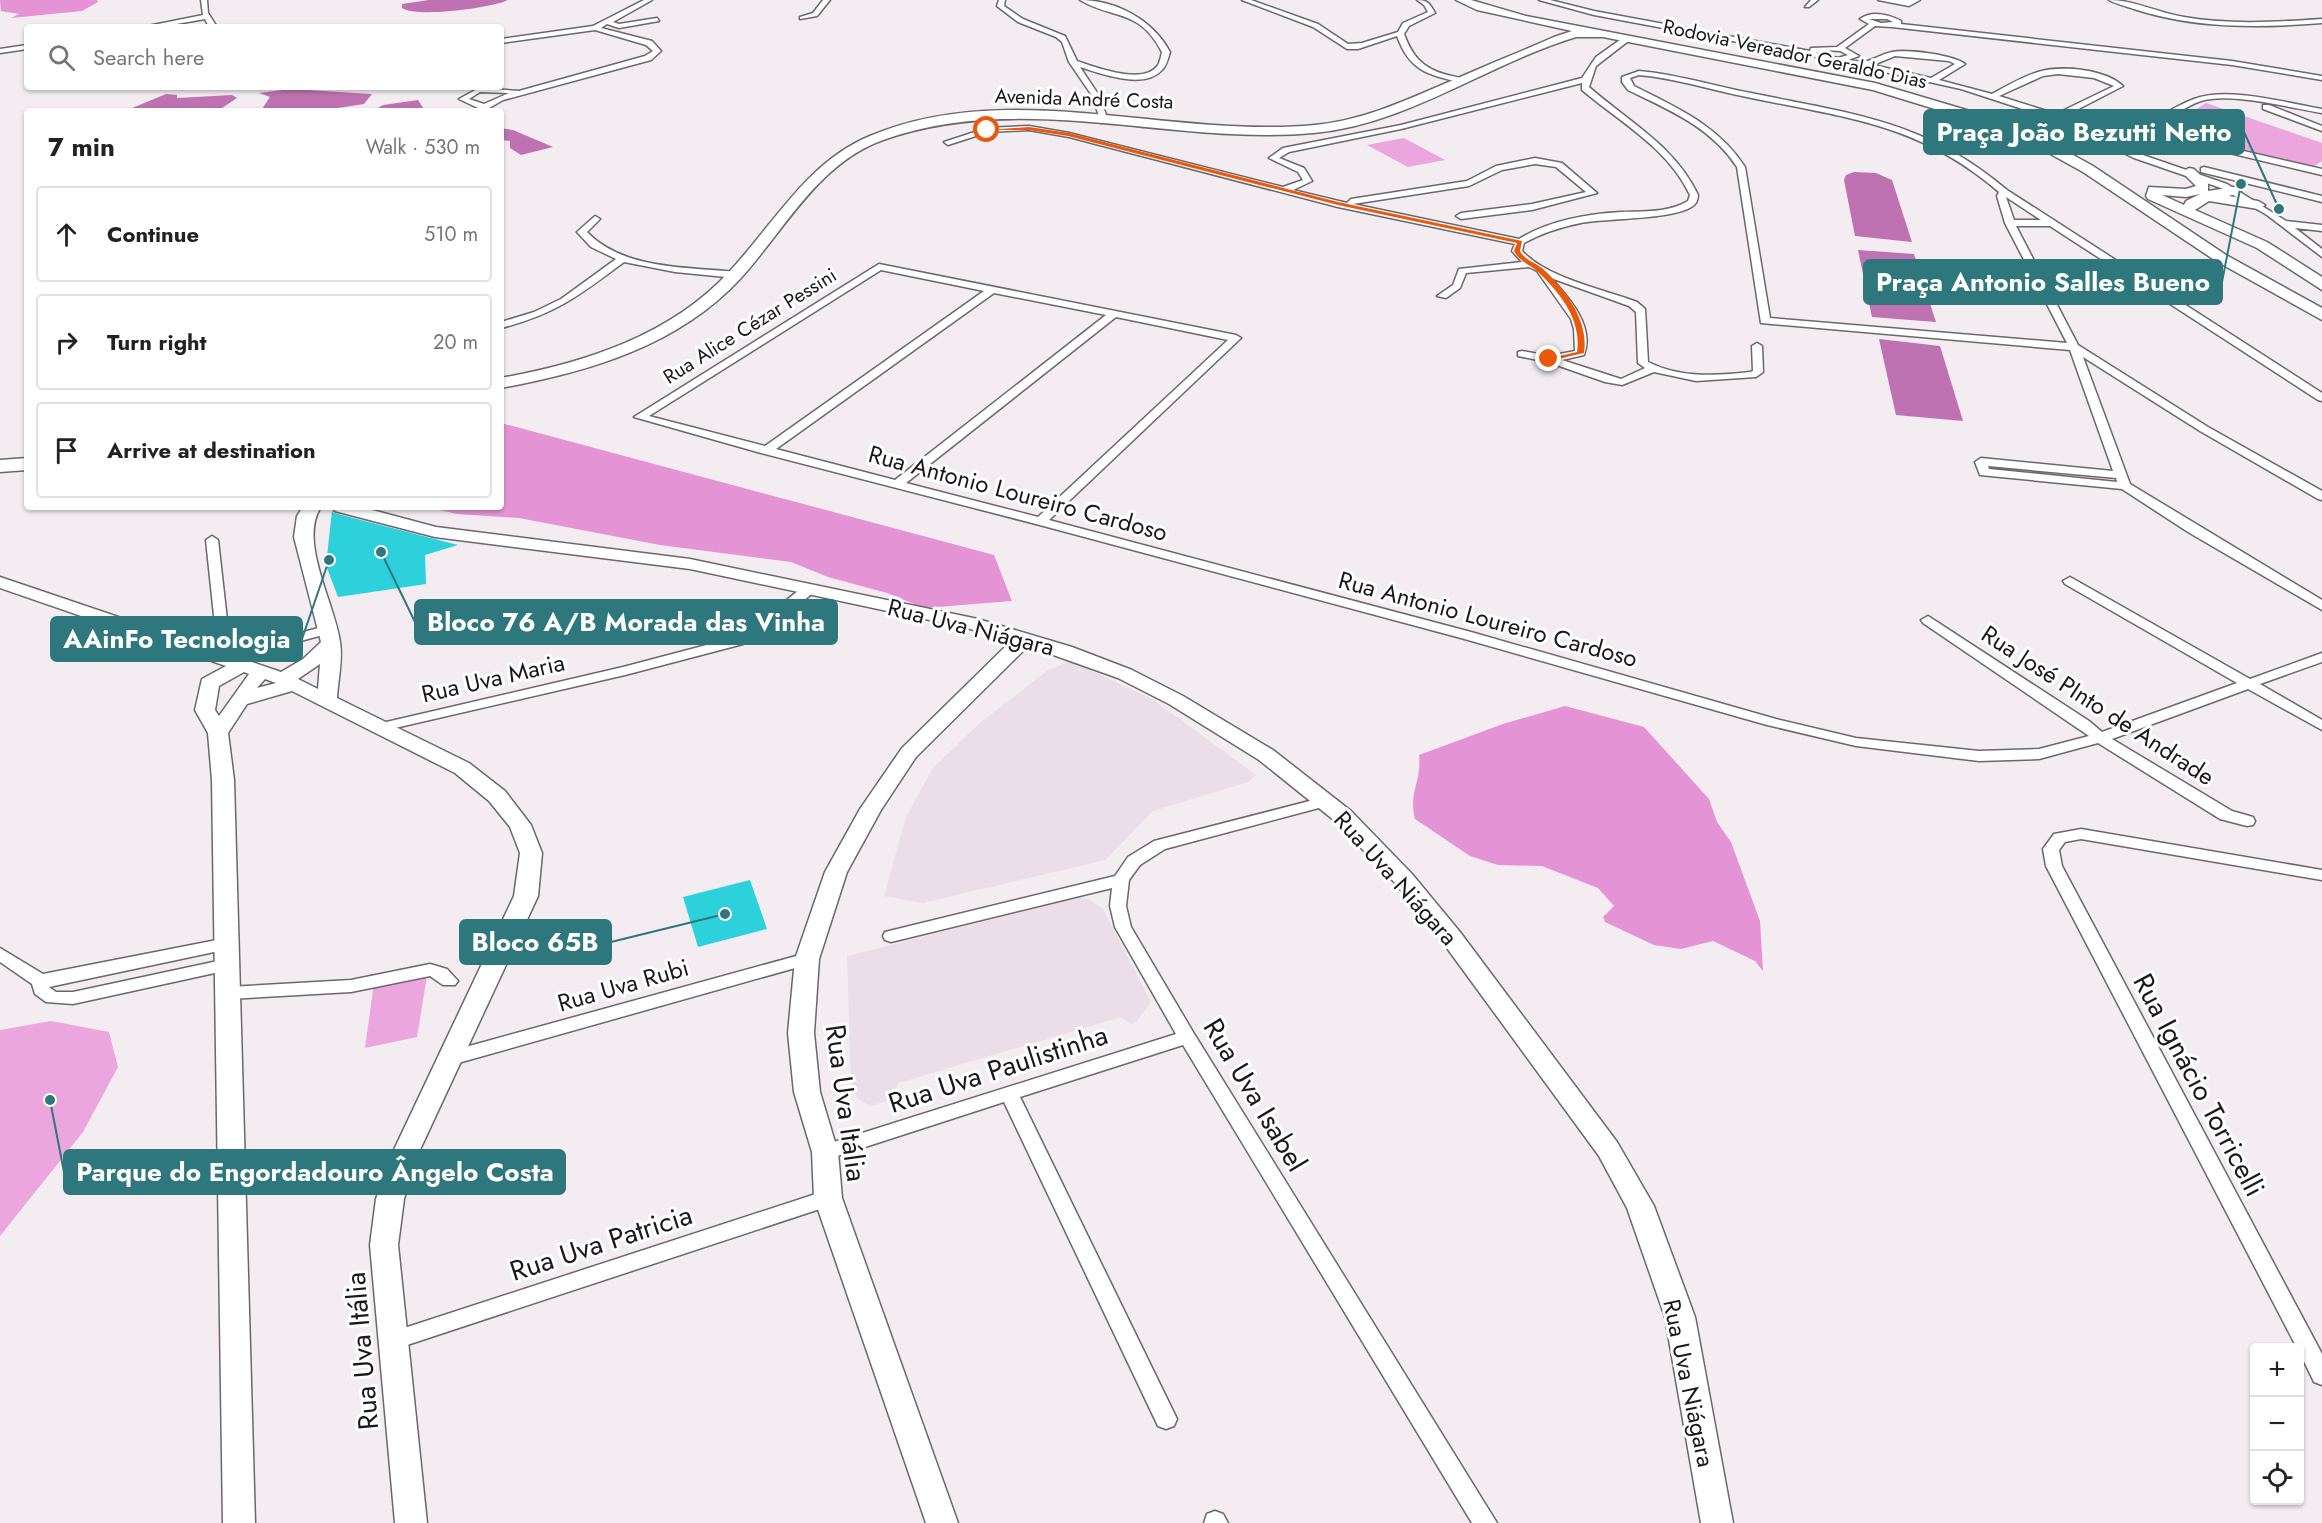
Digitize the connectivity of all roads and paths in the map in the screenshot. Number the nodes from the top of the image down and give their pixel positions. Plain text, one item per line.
1 (204, 0) edge
2 (649, 0) edge
3 (827, 0) edge
4 (1002, 0) edge
5 (1083, 0) edge
6 (1245, 0) edge
7 (1420, 0) edge
8 (1461, 0) edge
9 (1542, 0) edge
10 (1815, 0) edge
11 (1881, 0) edge
12 (1917, 0) edge
13 (2112, 0) edge
14 (1482, 4) edge
15 (1526, 5) dead end
16 (1807, 6) dead end
17 (207, 16) junction
18 (802, 18) dead end
19 (657, 20) dead end
20 (2322, 21) edge
21 (607, 22) junction
22 (1548, 23) junction
23 (163, 24) edge
24 (211, 24) edge
25 (1874, 24) junction
26 (1896, 24) junction
27 (595, 28) junction
28 (1401, 34) junction
29 (1603, 34) junction
30 (1558, 39) junction
31 (1627, 39) junction
32 (504, 41) edge
33 (24, 47) edge
34 (1838, 49) junction
35 (0, 51) edge
36 (1813, 52) junction
37 (1853, 58) junction
38 (1838, 60) junction
39 (1073, 62) junction
40 (1872, 66) junction
41 (2322, 78) edge
42 (1585, 80) junction
43 (1933, 80) junction
44 (1463, 81) junction
45 (479, 90) edge
46 (479, 90) edge
47 (519, 92) junction
48 (1993, 96) junction
49 (2255, 101) junction
50 (479, 108) edge
51 (483, 108) edge
52 (2322, 111) edge
53 (2056, 117) junction
54 (1104, 121) junction
55 (2322, 129) edge
56 (2147, 131) junction
57 (948, 142) dead end
58 (2111, 143) junction
59 (2137, 156) junction
60 (2110, 172) junction
61 (2189, 172) junction
62 (2322, 172) edge
63 (2225, 175) junction
64 (2203, 177) junction
65 (2256, 183) junction
66 (2229, 189) junction
67 (1283, 190) junction
68 (2004, 192) junction
69 (2203, 198) junction
70 (2322, 199) edge
71 (1338, 204) junction
72 (2258, 206) junction
73 (1461, 216) dead end
74 (595, 219) dead end
75 (2206, 221) junction
76 (2010, 223) junction
77 (2054, 224) junction
78 (2285, 224) junction
79 (2322, 228) edge
80 (1520, 242) junction
81 (2199, 242) junction
82 (2322, 254) edge
83 (622, 259) junction
84 (2290, 259) junction
85 (1528, 264) junction
86 (1539, 269) junction
87 (736, 275) junction
88 (2322, 285) edge
89 (993, 290) junction
90 (1442, 296) dead end
91 (1114, 314) junction
92 (2322, 315) edge
93 (504, 324) edge
94 (1757, 346) dead end
95 (2074, 347) junction
96 (1522, 354) dead end
97 (1549, 359) junction
98 (1652, 369) junction
99 (504, 382) edge
100 (2322, 398) edge
101 (640, 417) joint
102 (765, 451) junction
103 (24, 464) edge
104 (0, 466) edge
105 (2123, 480) junction
106 (897, 484) junction
107 (2322, 496) edge
108 (325, 510) edge
109 (340, 510) edge
110 (375, 510) edge
111 (388, 521) junction
112 (1040, 521) junction
113 (212, 540) dead end
114 (2070, 581) dead end
115 (0, 582) edge
116 (809, 589) junction
117 (2322, 606) edge
118 (1928, 620) dead end
119 (330, 636) junction
120 (1026, 638) junction
121 (209, 653) junction
122 (2322, 657) edge
123 (253, 667) junction
124 (289, 681) junction
125 (209, 682) junction
126 (2249, 686) junction
127 (239, 700) junction
128 (327, 701) junction
129 (2322, 726) edge
130 (382, 727) junction
131 (218, 733) junction
132 (2100, 738) junction
133 (1326, 802) junction
134 (2247, 821) dead end
135 (2322, 875) edge
136 (1121, 880) junction
137 (891, 936) dead end
138 (0, 954) edge
139 (807, 959) junction
140 (227, 968) junction
141 (449, 981) dead end
142 (1187, 1037) junction
143 (451, 1058) junction
144 (1009, 1094) junction
145 (825, 1152) junction
146 (828, 1198) junction
147 (392, 1341) junction
148 (2322, 1375) edge
149 (1166, 1419) dead end
150 (239, 1523) edge
151 (411, 1523) edge
152 (942, 1523) edge
153 (1485, 1523) edge
154 (1717, 1523) edge

1 - 17 street
2 - 21 street
3 - 18 street
4 - 39 street
5 - 39 street
6 - 28 street
7 - 28 street
8 - 14 main road, Rodovia Vereador Geraldo Dias
9 - 36 street
10 - 16 street
11 - 12 street
13 - 20 street
14 - 22 main road, Rodovia Vereador Geraldo Dias
15 - 60 main road, Rodovia Vereador Geraldo Dias
17 - 23 street
17 - 24 street
19 - 21 street
21 - 27 street
22 - 29 main road, Rodovia Vereador Geraldo Dias
22 - 30 main road
25 - 26 street
25 - 26 street
25 - 34 street
26 - 41 street
27 - 32 street
27 - 47 street
28 - 44 street
29 - 30 main road, Avenida André Costa
29 - 31 main road, Rodovia Vereador Geraldo Dias
30 - 44 main road, Avenida André Costa
31 - 42 street
31 - 81 main road, Rodovia Vereador Geraldo Dias
33 - 35 street
34 - 36 street
34 - 37 street
36 - 38 street
37 - 38 street
37 - 40 street
38 - 40 street
39 - 54 street
40 - 43 street
40 - 43 street
42 - 67 street
42 - 80 street
43 - 48 street
44 - 54 main road, Avenida André Costa
45 - 50 street
46 - 47 street
47 - 51 street
48 - 53 street
48 - 53 street
49 - 52 street
49 - 55 street
49 - 56 street
53 - 58 street
54 - 87 main road, Avenida André Costa
56 - 58 street
56 - 62 street
57 - 67 street
58 - 59 street
59 - 61 street
59 - 63 street
60 - 61 main road
60 - 75 main road, Rodovia Vereador Geraldo Dias
61 - 64 street
63 - 64 street
63 - 65 street
64 - 66 street
65 - 66 street
65 - 70 street
66 - 69 main road
66 - 72 street
67 - 71 street
68 - 76 street
68 - 77 street
68 - 95 street
69 - 72 main road
69 - 75 main road
71 - 73 street
71 - 80 street
72 - 78 street
74 - 83 street
75 - 84 main road, Rodovia Vereador Geraldo Dias
76 - 77 street
76 - 95 street
77 - 100 street
78 - 79 street
78 - 82 street
80 - 85 street
81 - 84 main road
81 - 92 main road, Rodovia Vereador Geraldo Dias
83 - 87 street
83 - 93 street
84 - 88 main road, Rodovia Vereador Geraldo Dias
85 - 86 street
85 - 90 street
86 - 97 street
86 - 98 street
87 - 99 main road, Avenida André Costa
89 - 91 street
89 - 101 street, Rua Alice Cézar Pessini
89 - 102 street
91 - 106 street
91 - 112 street
94 - 98 street
95 - 105 street
95 - 107 street
96 - 97 street
97 - 98 street
101 - 102 street, Rua Antonio Loureiro Cardoso
102 - 106 street, Rua Antonio Loureiro Cardoso
103 - 104 main road
105 - 105 street
105 - 117 street
106 - 112 street, Rua Antonio Loureiro Cardoso
108 - 119 street
109 - 111 street, Rua Uva Niágara
110 - 111 street, Rua Uva Niágara
111 - 116 street, Rua Uva Niágara
112 - 132 street, Rua Antonio Loureiro Cardoso
113 - 119 street
114 - 126 street
115 - 121 street, Rua Uva Itália
116 - 120 street, Rua Uva Niágara
116 - 130 street, Rua Uva Maria
118 - 132 street, Rua José PInto de Andrade
119 - 124 street
119 - 128 street
120 - 133 street, Rua Uva Niágara
120 - 139 street, Rua Uva Itália
121 - 123 street, Rua Uva Itália
121 - 125 street
122 - 126 street, Rua Antonio Loureiro Cardoso
123 - 124 street, Rua Uva Itália
123 - 125 street
123 - 127 street
124 - 127 street
124 - 128 street, Rua Uva Itália
125 - 131 street
126 - 129 street
126 - 132 street, Rua Antonio Loureiro Cardoso
127 - 131 street
128 - 130 street, Rua Uva Itália
130 - 143 street, Rua Uva Itália
131 - 140 street
132 - 134 street, Rua José PInto de Andrade
133 - 136 street
133 - 154 street, Rua Uva Niágara
135 - 148 street, Rua Ignácio Torricelli
136 - 137 street
136 - 142 street, Rua Uva Isabel
138 - 140 street
139 - 143 street, Rua Uva Rubi
139 - 145 street, Rua Uva Itália
140 - 141 street
140 - 150 street
142 - 144 street, Rua Uva Paulistinha
142 - 153 street, Rua Uva Isabel
143 - 147 street, Rua Uva Itália
144 - 145 street, Rua Uva Paulistinha
144 - 149 street
145 - 146 street, Rua Uva Itália
146 - 147 street, Rua Uva Patricia
146 - 152 street, Rua Uva Itália
147 - 151 street, Rua Uva Itália

